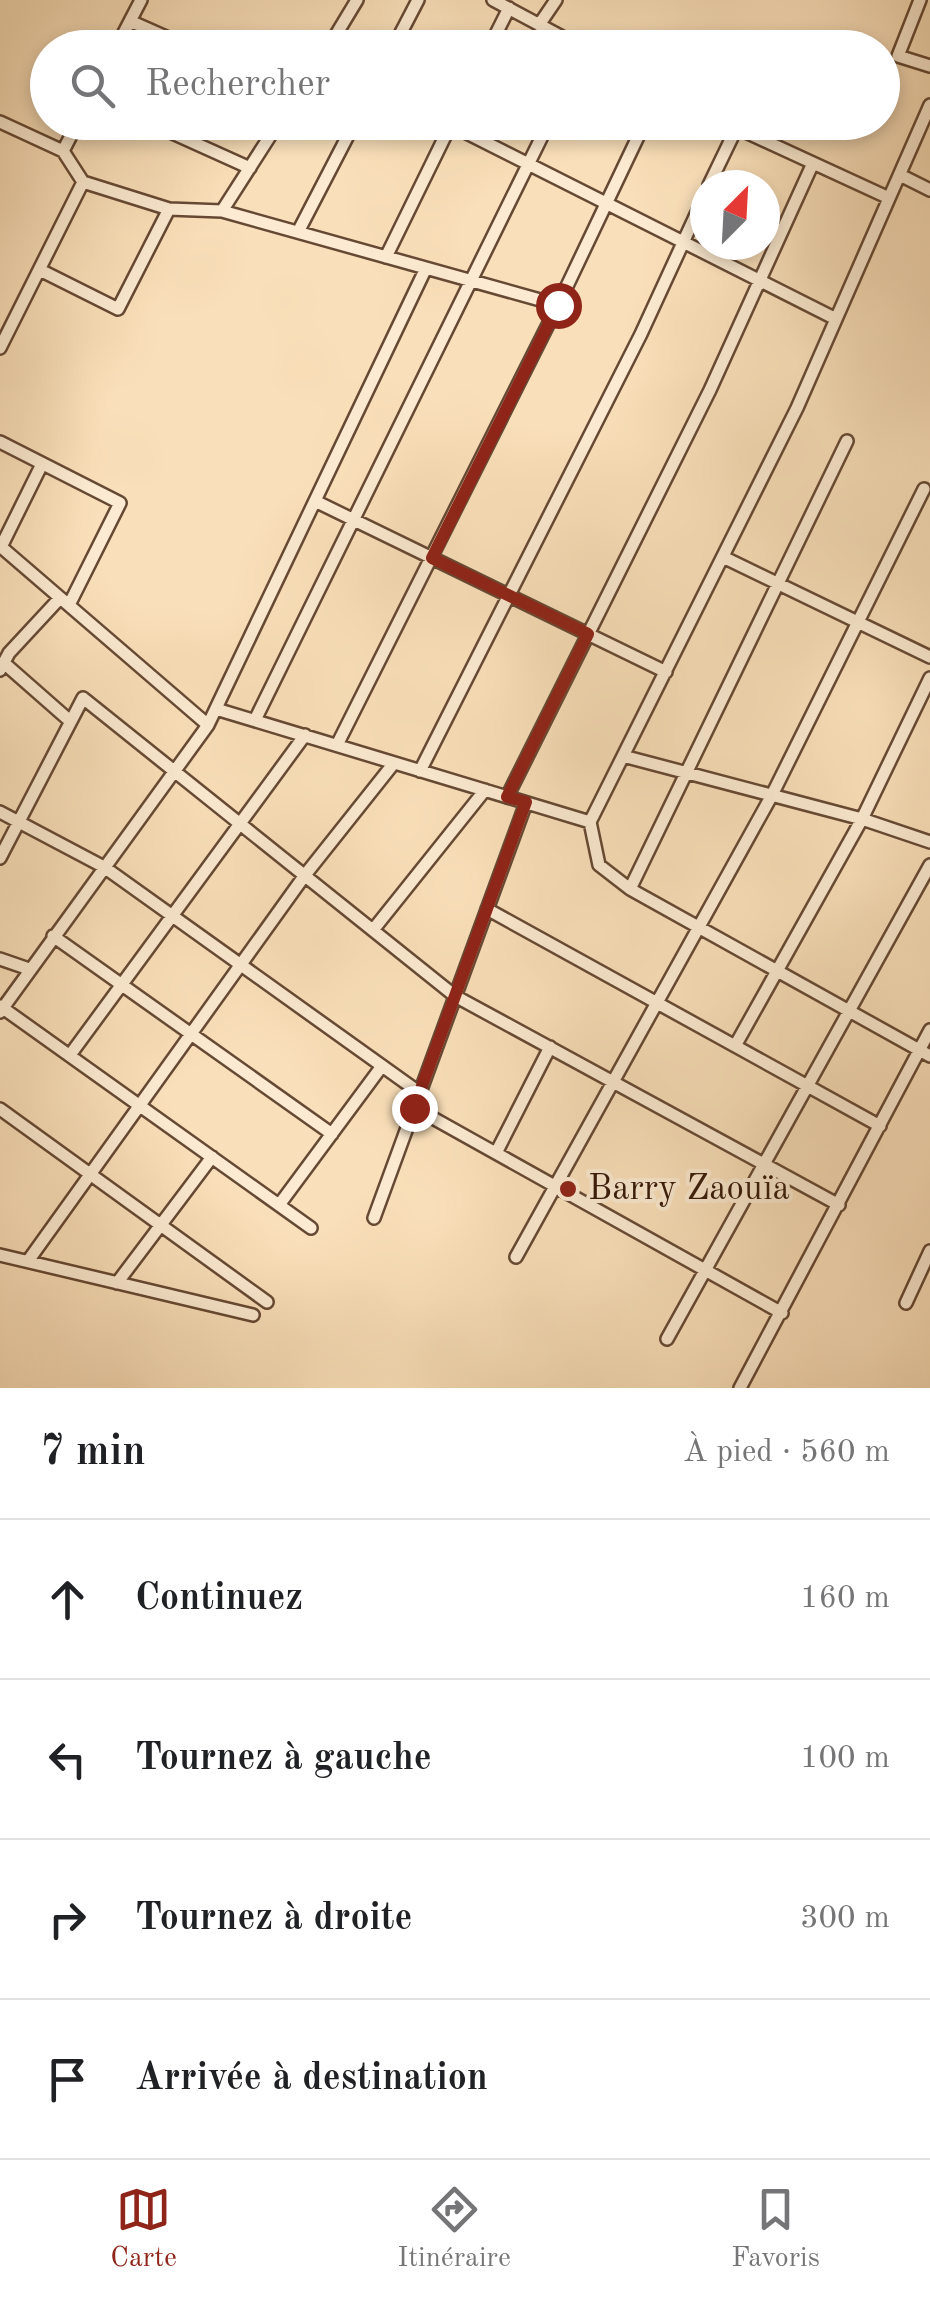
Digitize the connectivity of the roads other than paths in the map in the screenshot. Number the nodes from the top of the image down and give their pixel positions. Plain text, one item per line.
1 (141, 0) edge
2 (358, 0) edge
3 (418, 0) edge
4 (494, 0) edge
5 (556, 0) edge
6 (920, 0) edge
7 (508, 8) junction
8 (130, 21) junction
9 (540, 24) junction
10 (125, 30) edge
11 (150, 30) edge
12 (339, 30) edge
13 (402, 30) edge
14 (498, 30) edge
15 (551, 30) edge
16 (900, 51) edge
17 (900, 57) edge
18 (930, 66) edge
19 (930, 104) edge
20 (2, 126) edge
21 (30, 137) edge
22 (916, 137) junction
23 (36, 140) edge
24 (69, 140) edge
25 (188, 140) edge
26 (268, 140) edge
27 (346, 140) edge
28 (441, 140) edge
29 (482, 140) edge
30 (540, 140) edge
31 (636, 140) edge
32 (724, 140) edge
33 (760, 140) edge
34 (930, 142) edge
35 (63, 151) junction
36 (528, 164) junction
37 (813, 164) junction
38 (250, 168) junction
39 (715, 170) edge
40 (900, 174) junction
41 (83, 182) junction
42 (930, 190) edge
43 (890, 198) junction
44 (606, 203) junction
45 (169, 209) junction
46 (222, 211) junction
47 (690, 227) edge
48 (298, 232) junction
49 (683, 242) junction
50 (386, 257) junction
51 (426, 268) junction
52 (40, 270) junction
53 (470, 280) junction
54 (760, 280) junction
55 (558, 305) junction
56 (836, 318) junction
57 (0, 348) edge
58 (847, 441) dead end
59 (0, 442) edge
60 (42, 464) junction
61 (924, 490) dead end
62 (315, 501) junction
63 (354, 520) junction
64 (1, 547) edge
65 (723, 557) junction
66 (432, 558) junction
67 (778, 584) junction
68 (509, 596) junction
69 (64, 601) junction
70 (858, 622) junction
71 (588, 634) junction
72 (930, 657) edge
73 (2, 666) edge
74 (666, 672) junction
75 (930, 678) edge
76 (216, 708) junction
77 (255, 720) junction
78 (70, 722) junction
79 (208, 725) junction
80 (305, 736) junction
81 (337, 745) junction
82 (624, 756) junction
83 (394, 762) junction
84 (420, 770) junction
85 (174, 771) junction
86 (686, 772) junction
87 (484, 790) junction
88 (772, 795) junction
89 (507, 797) junction
90 (526, 802) junction
91 (0, 812) edge
92 (862, 818) junction
93 (18, 822) junction
94 (238, 822) junction
95 (590, 822) junction
96 (930, 842) edge
97 (0, 858) edge
98 (930, 865) edge
99 (104, 867) junction
100 (304, 875) junction
101 (630, 889) junction
102 (487, 909) junction
103 (171, 915) junction
104 (698, 927) junction
105 (373, 930) junction
106 (53, 936) junction
107 (0, 958) edge
108 (240, 965) junction
109 (29, 969) junction
110 (777, 972) junction
111 (121, 985) junction
112 (455, 996) junction
113 (657, 1003) junction
114 (0, 1008) edge
115 (848, 1012) junction
116 (930, 1030) edge
117 (191, 1034) junction
118 (736, 1046) junction
119 (550, 1048) junction
120 (925, 1053) edge
121 (70, 1056) junction
122 (382, 1066) junction
123 (613, 1082) junction
124 (808, 1086) junction
125 (420, 1093) junction
126 (140, 1106) junction
127 (414, 1108) junction
128 (0, 1110) edge
129 (880, 1126) junction
130 (332, 1134) junction
131 (496, 1153) junction
132 (212, 1157) junction
133 (764, 1164) junction
134 (90, 1174) junction
135 (556, 1186) junction
136 (838, 1205) junction
137 (279, 1206) junction
138 (374, 1218) dead end
139 (160, 1225) junction
140 (311, 1228) dead end
141 (930, 1252) edge
142 (0, 1254) edge
143 (516, 1257) dead end
144 (28, 1262) junction
145 (705, 1270) junction
146 (116, 1282) junction
147 (267, 1302) dead end
148 (906, 1303) dead end
149 (782, 1313) junction
150 (253, 1315) dead end
151 (667, 1339) dead end
152 (740, 1388) edge

1 - 8 street
2 - 12 street
3 - 13 street
4 - 7 street
5 - 9 street
6 - 16 street
7 - 9 street
7 - 14 street
8 - 10 street
8 - 11 street
9 - 15 street
17 - 18 street
19 - 22 street
20 - 21 street
22 - 34 street
22 - 40 street
23 - 35 street
24 - 35 street
25 - 38 street
26 - 38 street
27 - 48 street
28 - 50 street
29 - 36 street
30 - 36 street
31 - 44 street
32 - 39 street
33 - 37 street
35 - 41 street
36 - 44 street
36 - 53 street
37 - 43 street
37 - 54 street
38 - 46 street
40 - 42 street
40 - 43 street
41 - 45 street
41 - 52 street
43 - 56 street
44 - 49 street
44 - 55 street
45 - 46 street
45 - 52 street
46 - 48 street
47 - 49 street
48 - 50 street
49 - 54 street
49 - 68 street
50 - 51 street
51 - 53 street
51 - 62 street
52 - 57 street
53 - 55 street
53 - 63 street
54 - 56 street
54 - 71 street
55 - 66 street
56 - 65 street
58 - 67 street
59 - 60 street
60 - 64 street
60 - 69 street
61 - 70 street
62 - 63 street
62 - 76 street
63 - 66 street
63 - 77 street
64 - 69 street
65 - 67 street
65 - 74 street
66 - 68 street
66 - 81 street
67 - 70 street
67 - 86 street
68 - 71 street
68 - 84 street
69 - 73 street
69 - 79 street
70 - 72 street
70 - 88 street
71 - 74 street
71 - 89 street
73 - 78 street
74 - 82 street
75 - 92 street
76 - 77 street
76 - 79 street
77 - 80 street
78 - 85 street
78 - 93 street
79 - 85 street
80 - 81 street
80 - 94 street
81 - 83 street
82 - 86 street
82 - 95 street
83 - 84 street
83 - 100 street
84 - 87 street
85 - 94 street
85 - 99 street
86 - 88 street
86 - 101 street
87 - 89 street
87 - 105 street
88 - 92 street
88 - 104 street
89 - 90 street
90 - 95 street
90 - 102 street
91 - 93 street
92 - 96 street
92 - 110 street
93 - 97 street
93 - 99 street
94 - 100 street
94 - 103 street
95 - 101 street
98 - 115 street
99 - 103 street
99 - 106 street
100 - 105 street
100 - 108 street
101 - 104 street
102 - 112 street
102 - 113 street
103 - 108 street
103 - 111 street
104 - 110 street
104 - 113 street
105 - 112 street
106 - 109 street
106 - 111 street
107 - 109 street
108 - 117 street
108 - 122 street
109 - 114 street
110 - 115 street
110 - 118 street
111 - 117 street
111 - 121 street
112 - 119 street
112 - 125 street
113 - 118 street
113 - 123 street
114 - 121 street
115 - 120 street
115 - 124 street
116 - 120 street
117 - 126 street
117 - 130 street
118 - 124 street
119 - 123 street
119 - 131 street
120 - 129 street
121 - 126 street
122 - 125 street
122 - 130 street
123 - 133 street
123 - 135 street
124 - 129 street
124 - 133 street
125 - 127 street
126 - 132 street
126 - 134 street
127 - 131 street
127 - 138 street
128 - 134 street
129 - 136 street
130 - 137 street
131 - 135 street
132 - 137 street
132 - 139 street
133 - 136 street
133 - 145 street
134 - 139 street
134 - 144 street
135 - 143 street
135 - 145 street
136 - 149 street
137 - 140 street
139 - 146 street
139 - 147 street
141 - 148 street
142 - 144 street
144 - 146 street
145 - 149 street
145 - 151 street
146 - 150 street
149 - 152 street

